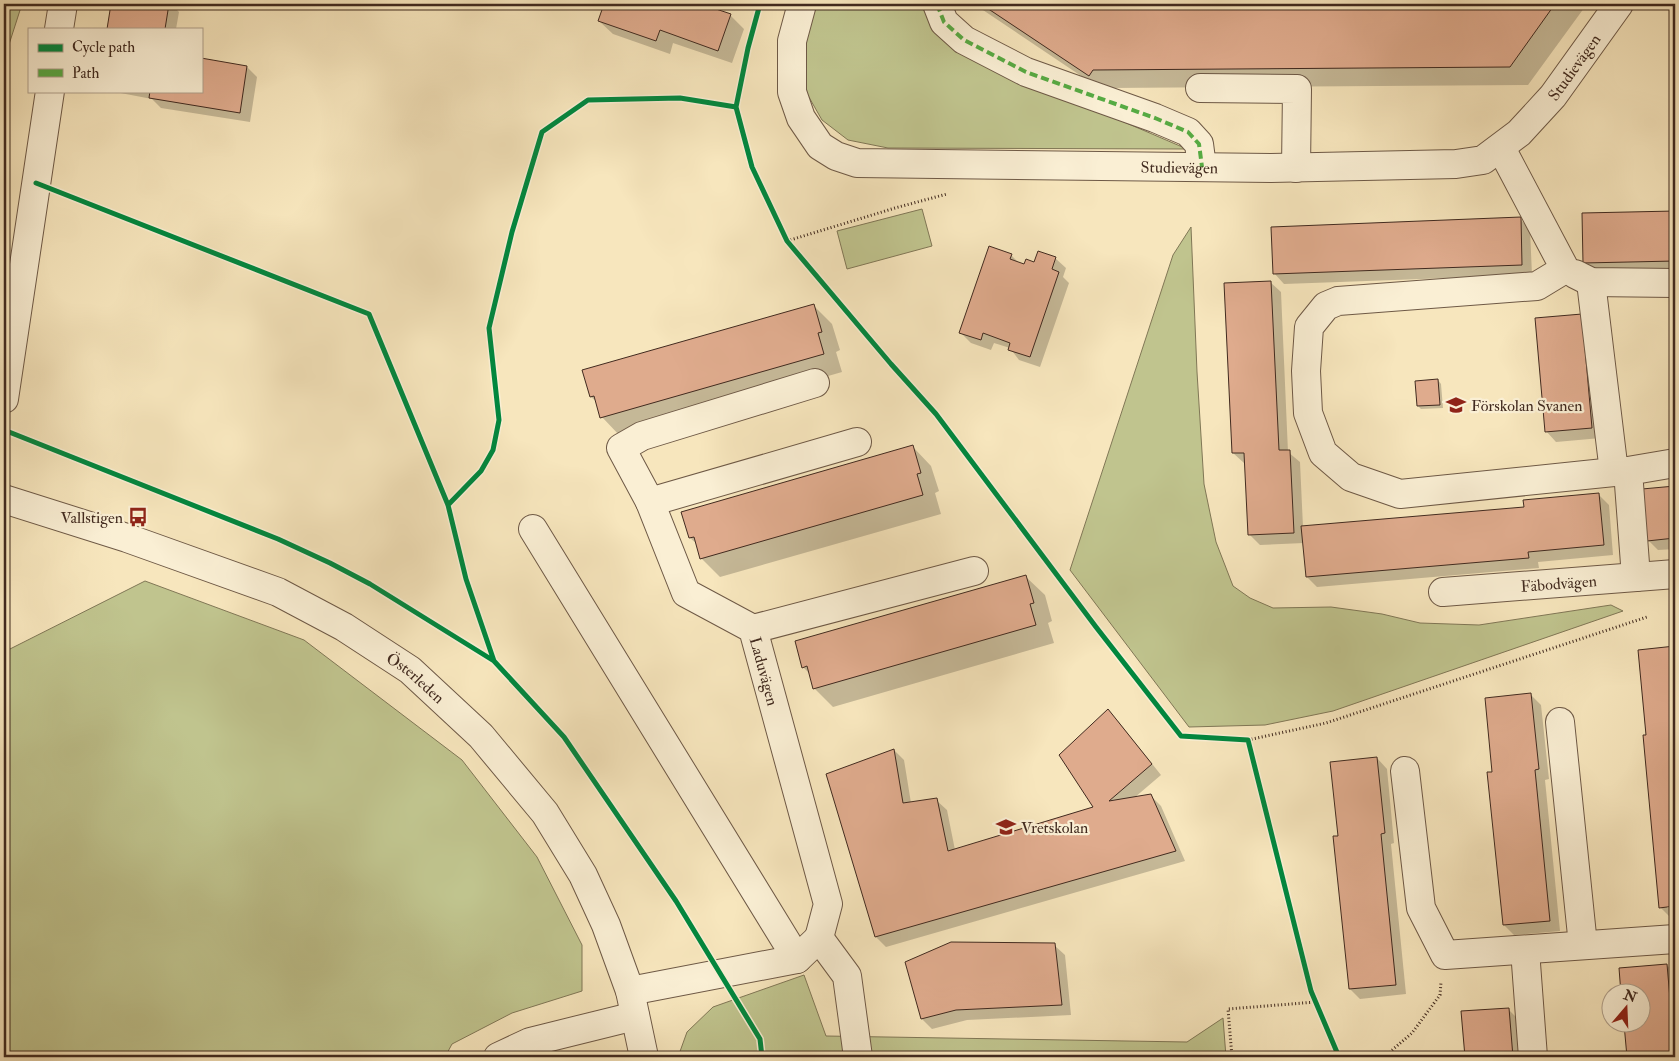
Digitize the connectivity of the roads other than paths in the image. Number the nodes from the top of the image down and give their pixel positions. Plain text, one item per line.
1 (63, 4) edge
2 (802, 4) edge
3 (937, 4) edge
4 (1619, 4) edge
5 (60, 28) edge
6 (1200, 88) dead end
7 (50, 92) edge
8 (1500, 148) junction
9 (1202, 168) junction
10 (1296, 168) junction
11 (1565, 269) junction
12 (1590, 282) junction
13 (1675, 283) edge
14 (10, 317) edge
15 (816, 383) dead end
16 (4, 399) edge
17 (858, 442) dead end
18 (1675, 464) edge
19 (1621, 471) junction
20 (4, 499) edge
21 (650, 502) junction
22 (533, 529) dead end
23 (974, 571) dead end
24 (1675, 574) edge
25 (1636, 577) junction
26 (1443, 592) dead end
27 (753, 629) junction
28 (1560, 722) dead end
29 (1405, 771) dead end
30 (819, 938) junction
31 (1675, 939) edge
32 (1583, 946) junction
33 (1525, 950) junction
34 (797, 959) junction
35 (632, 1004) junction
36 (498, 1057) edge
37 (644, 1057) edge
38 (858, 1057) edge
39 (1533, 1057) edge

1 - 5 street
2 - 9 street, Studievägen
3 - 9 street
4 - 8 street, Studievägen
6 - 10 street
7 - 14 street
8 - 10 street, Studievägen
8 - 11 street
9 - 10 street, Studievägen
11 - 12 street
11 - 19 street
12 - 13 street
12 - 19 street
14 - 16 street
15 - 21 street, Laduvägen
17 - 21 street
18 - 19 street
19 - 25 street
20 - 35 street, Österleden
21 - 27 street, Laduvägen
22 - 34 street
23 - 27 street
24 - 25 street, Fäbodvägen
25 - 26 street, Fäbodvägen
27 - 30 street, Laduvägen
28 - 32 street
29 - 33 street
30 - 34 street
30 - 38 street
31 - 32 street
32 - 33 street
33 - 39 street
34 - 35 street
35 - 36 street
35 - 37 street, Österleden

